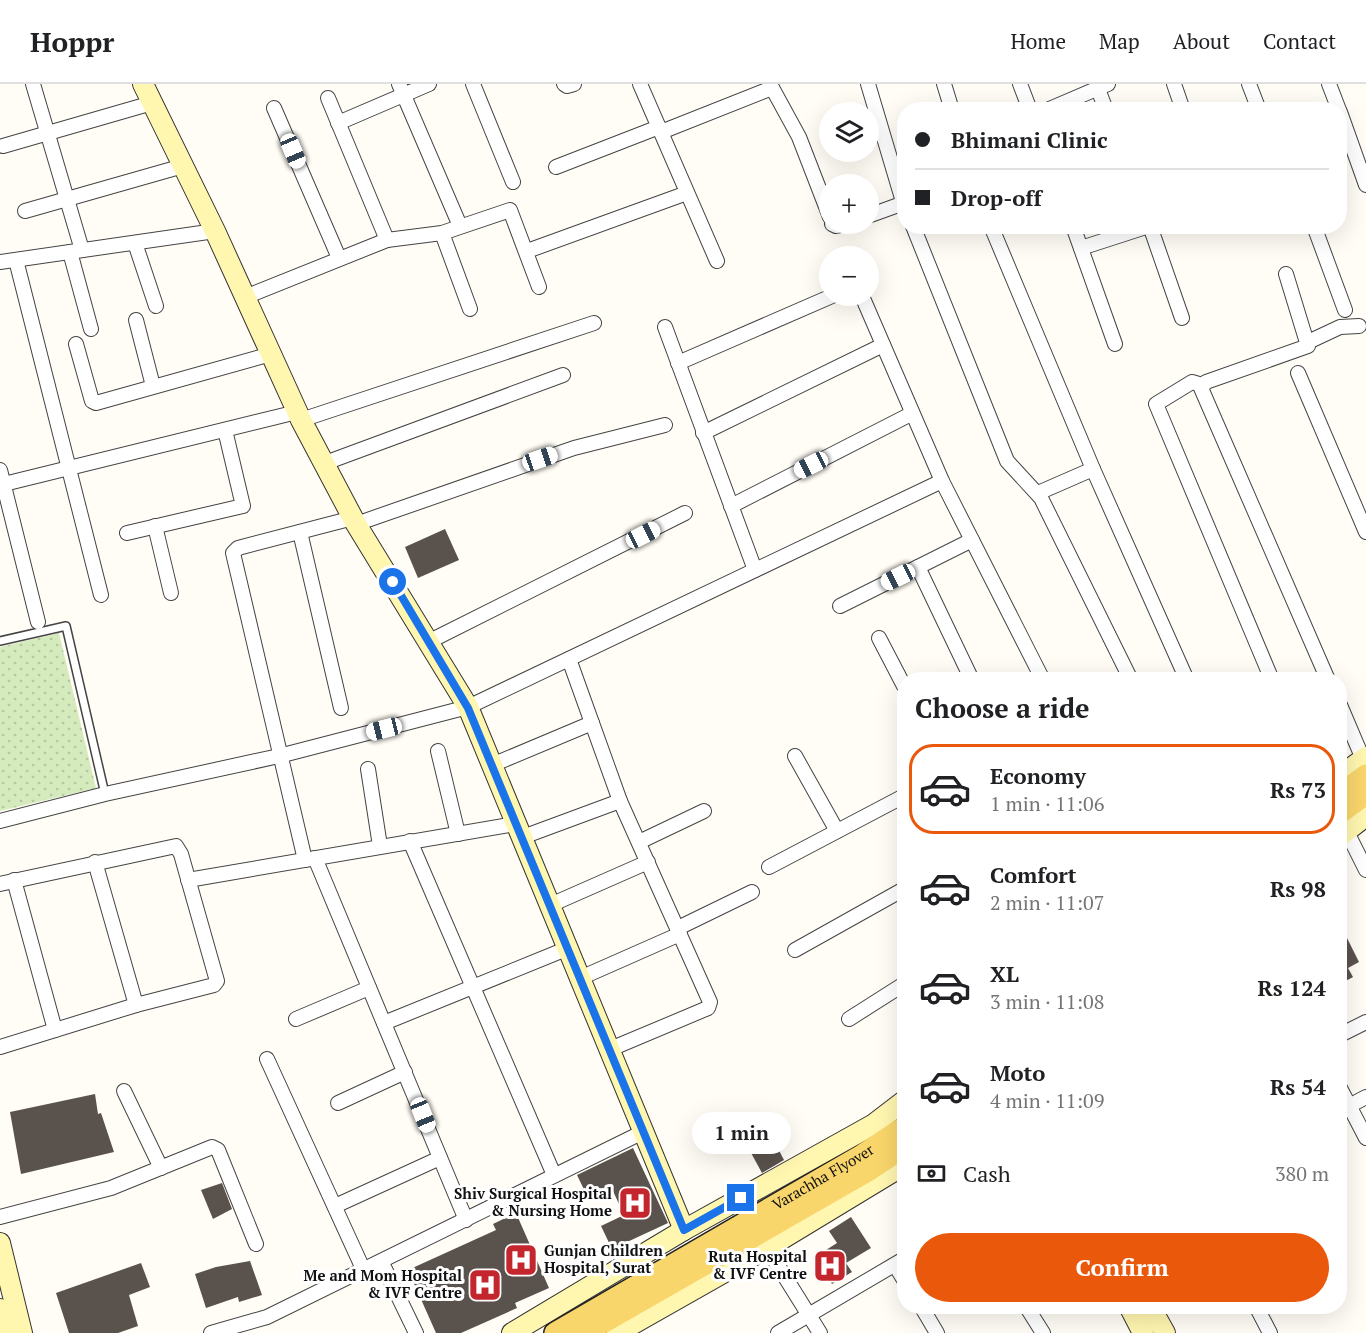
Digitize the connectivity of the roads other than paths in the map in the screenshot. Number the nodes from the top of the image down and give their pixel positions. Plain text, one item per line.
1 (33, 84) edge
2 (429, 84) edge
3 (473, 84) edge
4 (564, 84) edge
5 (574, 84) edge
6 (640, 84) edge
7 (868, 84) edge
8 (944, 84) edge
9 (1020, 84) edge
10 (1174, 84) edge
11 (1249, 84) edge
12 (1329, 84) edge
13 (771, 86) edge
14 (1103, 87) edge
15 (147, 89) edge
16 (401, 89) edge
17 (328, 98) dead end
18 (950, 102) edge
19 (1027, 102) edge
20 (1066, 102) edge
21 (1105, 102) edge
22 (1180, 102) edge
23 (1256, 102) edge
24 (1336, 102) edge
25 (274, 108) dead end
26 (338, 123) junction
27 (660, 130) junction
28 (47, 133) junction
29 (1347, 133) edge
30 (3, 146) dead end
31 (183, 166) junction
32 (556, 167) dead end
33 (897, 181) edge
34 (513, 182) dead end
35 (1366, 185) edge
36 (819, 190) edge
37 (687, 193) junction
38 (66, 201) junction
39 (897, 206) edge
40 (25, 211) dead end
41 (879, 212) edge
42 (460, 226) junction
43 (215, 231) junction
44 (442, 233) junction
45 (916, 234) edge
46 (994, 234) edge
47 (1076, 234) edge
48 (1124, 234) edge
49 (1152, 234) edge
50 (1317, 234) edge
51 (387, 240) junction
52 (135, 243) junction
53 (1081, 248) junction
54 (76, 251) junction
55 (526, 251) junction
56 (339, 258) junction
57 (16, 260) junction
58 (717, 261) dead end
59 (0, 262) edge
60 (1286, 274) dead end
61 (539, 287) dead end
62 (245, 297) junction
63 (819, 302) edge
64 (156, 306) dead end
65 (866, 306) edge
66 (470, 309) dead end
67 (1345, 310) dead end
68 (1182, 318) dead end
69 (136, 320) dead end
70 (594, 323) dead end
71 (1359, 326) dead end
72 (664, 327) dead end
73 (91, 329) dead end
74 (1308, 342) junction
75 (76, 344) dead end
76 (1115, 344) dead end
77 (883, 345) junction
78 (271, 354) junction
79 (678, 363) junction
80 (1298, 373) dead end
81 (563, 375) dead end
82 (1202, 385) junction
83 (153, 386) junction
84 (911, 414) junction
85 (299, 416) junction
86 (665, 425) dead end
87 (225, 430) junction
88 (703, 433) junction
89 (325, 463) junction
90 (70, 469) junction
91 (1093, 469) junction
92 (0, 470) edge
93 (942, 481) junction
94 (4, 484) junction
95 (1038, 492) junction
96 (731, 506) junction
97 (685, 513) dead end
98 (355, 521) junction
99 (155, 526) junction
100 (300, 532) junction
101 (1366, 532) edge
102 (127, 533) dead end
103 (972, 540) junction
104 (918, 567) junction
105 (755, 570) junction
106 (171, 593) dead end
107 (101, 594) dead end
108 (840, 606) dead end
109 (38, 622) dead end
110 (879, 638) dead end
111 (0, 641) edge
112 (430, 641) junction
113 (569, 659) junction
114 (968, 672) edge
115 (1039, 672) edge
116 (1127, 672) edge
117 (1183, 672) edge
118 (1269, 672) edge
119 (1325, 672) edge
120 (897, 673) edge
121 (341, 708) dead end
122 (468, 708) junction
123 (1347, 721) edge
124 (592, 723) junction
125 (438, 751) dead end
126 (279, 756) junction
127 (795, 756) dead end
128 (1365, 763) edge
129 (492, 765) junction
130 (368, 769) dead end
131 (1347, 772) edge
132 (1347, 785) edge
133 (105, 794) junction
134 (1366, 794) edge
135 (897, 800) edge
136 (620, 801) junction
137 (704, 812) dead end
138 (1366, 816) edge
139 (1347, 818) edge
140 (0, 821) edge
141 (1347, 823) edge
142 (518, 831) junction
143 (837, 831) junction
144 (458, 834) junction
145 (1347, 836) edge
146 (410, 841) junction
147 (639, 842) junction
148 (380, 846) junction
149 (310, 859) junction
150 (95, 861) junction
151 (648, 862) junction
152 (769, 867) dead end
153 (1366, 870) edge
154 (14, 880) junction
155 (188, 880) junction
156 (0, 884) edge
157 (752, 892) dead end
158 (897, 893) edge
159 (548, 906) junction
160 (679, 931) junction
161 (566, 949) junction
162 (795, 950) dead end
163 (578, 979) junction
164 (472, 985) junction
165 (369, 988) junction
166 (897, 988) edge
167 (136, 1005) junction
168 (296, 1019) dead end
169 (849, 1019) dead end
170 (1366, 1022) edge
171 (384, 1023) junction
172 (56, 1030) junction
173 (1347, 1032) edge
174 (0, 1047) edge
175 (608, 1050) junction
176 (267, 1059) dead end
177 (405, 1072) junction
178 (124, 1091) dead end
179 (1366, 1097) edge
180 (1347, 1102) edge
181 (338, 1103) dead end
182 (897, 1106) edge
183 (1349, 1106) junction
184 (897, 1132) edge
185 (642, 1133) junction
186 (1366, 1138) edge
187 (897, 1152) edge
188 (440, 1158) junction
189 (161, 1168) junction
190 (897, 1170) edge
191 (554, 1175) junction
192 (335, 1206) junction
193 (0, 1217) edge
194 (466, 1220) junction
195 (684, 1230) junction
196 (0, 1243) edge
197 (256, 1244) dead end
198 (767, 1248) junction
199 (382, 1263) junction
200 (897, 1264) edge
201 (364, 1271) junction
202 (0, 1309) edge
203 (809, 1314) junction
204 (926, 1314) edge
205 (1031, 1314) edge
206 (1133, 1314) edge
207 (1154, 1314) edge
208 (1260, 1314) edge
209 (6, 1333) edge
210 (22, 1333) edge
211 (211, 1333) edge
212 (417, 1333) edge
213 (512, 1333) edge
214 (555, 1333) edge
215 (585, 1333) edge
216 (617, 1333) edge
217 (778, 1333) edge
218 (820, 1333) edge
219 (937, 1333) edge
220 (1043, 1333) edge
221 (1143, 1333) edge
222 (1165, 1333) edge
223 (1270, 1333) edge

1 - 28 street
2 - 16 street
3 - 34 street
4 - 5 street
6 - 27 street
7 - 33 street
8 - 18 street
9 - 19 street
10 - 22 street
11 - 23 street
12 - 24 street
13 - 27 street
13 - 36 street
14 - 20 street
14 - 21 street
15 - 28 street
15 - 31 street
16 - 26 street
16 - 42 street
17 - 26 street
25 - 56 street
26 - 51 street
27 - 32 street
27 - 37 street
28 - 30 street
28 - 38 street
29 - 35 street
31 - 38 street
31 - 43 street
37 - 55 street
37 - 58 street
38 - 40 street
38 - 54 street
39 - 41 street
42 - 44 street
42 - 55 street
43 - 52 street
43 - 62 street
44 - 51 street
44 - 66 street
45 - 95 street
46 - 91 street
47 - 53 street
48 - 53 street
49 - 68 street
50 - 67 street
51 - 56 street
52 - 54 street
52 - 64 street
53 - 76 street
54 - 57 street
54 - 73 street
55 - 61 street
56 - 62 street
57 - 59 street
57 - 90 street
60 - 74 street
62 - 78 street
63 - 79 street
65 - 77 street
69 - 83 street
70 - 85 street
71 - 74 street
72 - 79 street
74 - 82 street
75 - 83 street
77 - 84 street
77 - 88 street
78 - 83 street
78 - 85 street
79 - 88 street
80 - 101 street
81 - 89 street
82 - 118 street
82 - 119 street
84 - 93 street
84 - 96 street
85 - 87 street
85 - 89 street
86 - 98 street
87 - 90 street
87 - 99 street
88 - 96 street
89 - 98 street
90 - 94 street
90 - 107 street
91 - 95 street
91 - 117 street
92 - 94 street
93 - 103 street
93 - 105 street
94 - 109 street
95 - 116 street
96 - 105 street
97 - 112 street
98 - 100 street
98 - 112 street
99 - 102 street
99 - 106 street
100 - 121 street
100 - 126 street
103 - 104 street
103 - 115 street
104 - 108 street
104 - 114 street
105 - 113 street
110 - 120 street
111 - 133 lane
112 - 122 street
113 - 122 street
113 - 124 street
122 - 126 street
122 - 129 street
123 - 128 street
124 - 129 street
124 - 136 street
125 - 144 street
126 - 133 street
126 - 149 street
127 - 143 street
128 - 131 street
128 - 132 main road
129 - 142 street
130 - 148 street
133 - 140 street
134 - 139 main road
135 - 143 street
136 - 142 street
136 - 147 street
137 - 147 street
138 - 141 street
142 - 144 street
142 - 159 street
143 - 152 street
144 - 146 street
145 - 153 street
146 - 148 street
146 - 164 street
147 - 151 street
148 - 149 street
149 - 155 street
149 - 165 street
150 - 154 street
150 - 155 street
150 - 167 street
151 - 159 street
151 - 160 street
154 - 156 street
154 - 172 street
155 - 167 street
157 - 160 street
158 - 162 street
159 - 161 street
160 - 163 street
160 - 175 street
161 - 163 street
161 - 164 street
163 - 175 street
164 - 171 street
164 - 191 street
165 - 168 street
165 - 171 street
166 - 169 street
167 - 172 street
170 - 173 street
171 - 177 street
172 - 174 street
175 - 185 street
176 - 192 street
177 - 181 street
177 - 188 street
178 - 189 street
179 - 183 street
180 - 183 street
182 - 195 street
183 - 186 street
184 - 214 main road, Varachha Flyover
185 - 191 street
185 - 195 street
187 - 215 main road, Varachha Flyover
188 - 192 street
188 - 194 street
189 - 193 street
189 - 197 street
190 - 198 street
191 - 194 street
192 - 201 street
194 - 199 street
195 - 213 street
196 - 210 street
198 - 203 street
198 - 216 street
199 - 201 street
199 - 212 street
200 - 203 street
201 - 211 street
202 - 209 street
203 - 217 street
203 - 218 street
204 - 219 street
205 - 220 street
206 - 221 street
207 - 222 street
208 - 223 street

